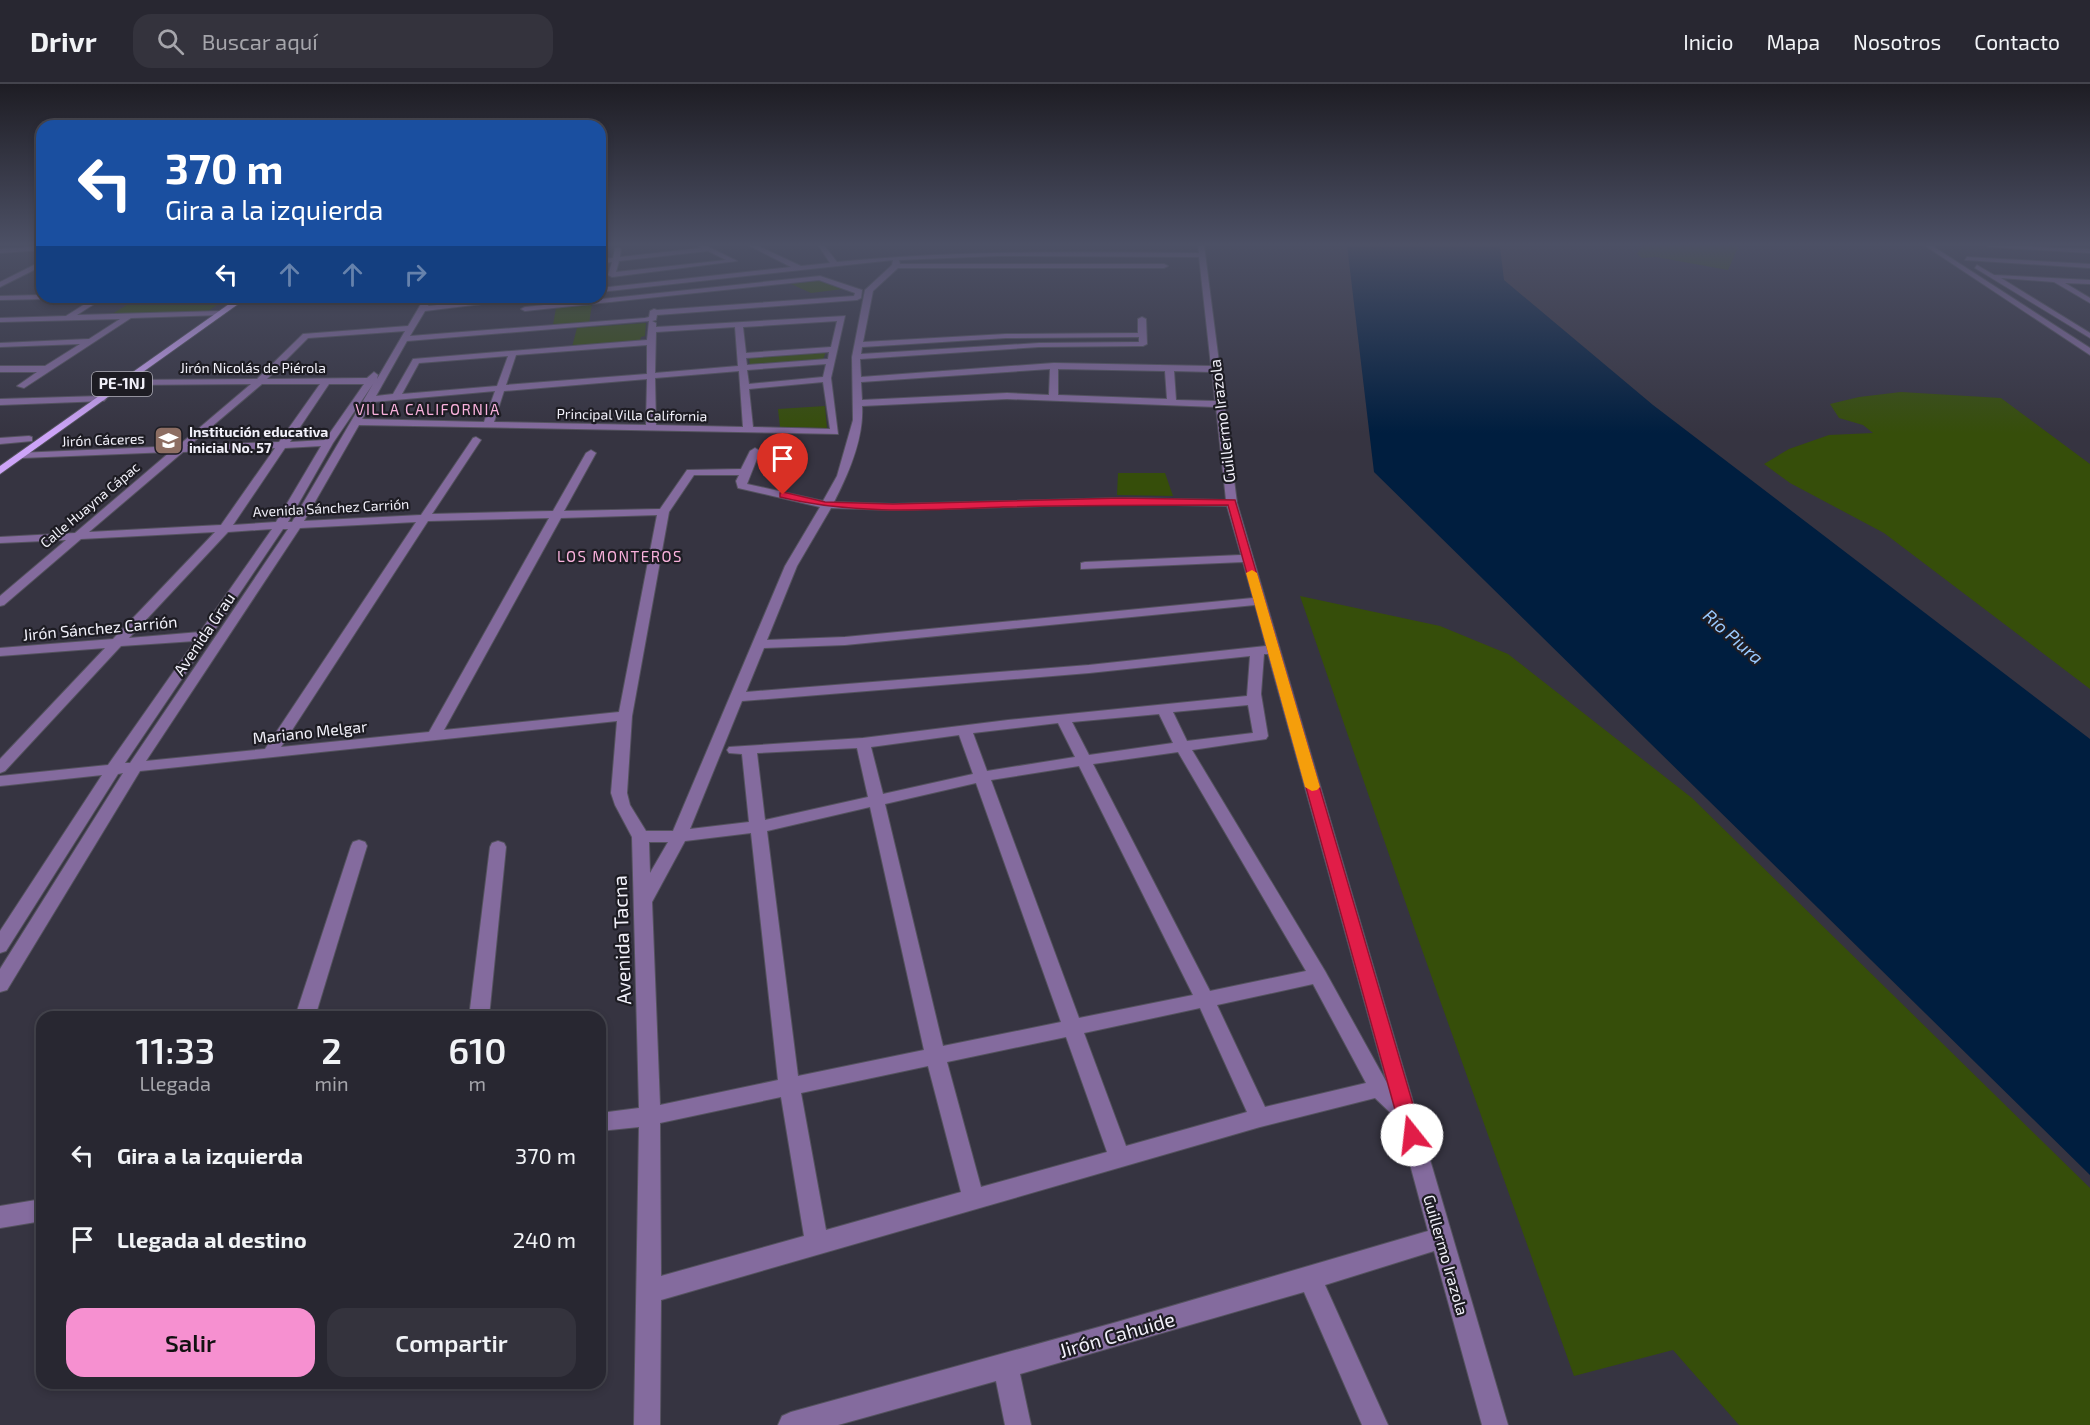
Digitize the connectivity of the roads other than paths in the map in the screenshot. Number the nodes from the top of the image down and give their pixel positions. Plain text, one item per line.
1 (551, 307) edge
2 (84, 308) edge
3 (218, 308) edge
4 (229, 308) edge
5 (419, 308) edge
6 (543, 308) edge
7 (598, 308) edge
8 (654, 308) edge
9 (712, 308) joint
10 (718, 308) edge
11 (866, 308) edge
12 (1208, 308) edge
13 (2023, 308) edge
14 (2045, 308) edge
15 (525, 309) dead end
16 (210, 313) junction
17 (221, 313) junction
18 (654, 313) junction
19 (129, 316) junction
20 (67, 318) junction
21 (1142, 319) dead end
22 (0, 320) edge
23 (595, 324) junction
24 (739, 325) junction
25 (545, 327) junction
26 (406, 332) junction
27 (1142, 334) junction
28 (2090, 336) edge
29 (89, 341) junction
30 (651, 342) junction
31 (0, 345) edge
32 (860, 345) junction
33 (834, 349) junction
34 (2090, 352) edge
35 (513, 353) junction
36 (741, 356) junction
37 (856, 357) junction
38 (830, 362) junction
39 (1054, 366) junction
40 (1169, 367) junction
41 (0, 369) edge
42 (47, 369) junction
43 (742, 369) junction
44 (1215, 369) junction
45 (651, 376) junction
46 (827, 379) junction
47 (857, 380) junction
48 (260, 381) junction
49 (376, 381) junction
50 (125, 382) junction
51 (326, 382) junction
52 (21, 386) dead end
53 (744, 387) junction
54 (501, 388) junction
55 (396, 397) junction
56 (1053, 398) junction
57 (86, 399) junction
58 (101, 399) junction
59 (371, 399) junction
60 (0, 402) edge
61 (857, 403) junction
62 (1172, 403) junction
63 (1220, 404) junction
64 (357, 422) junction
65 (488, 425) junction
66 (651, 429) junction
67 (748, 430) junction
68 (29, 440) junction
69 (476, 440) dead end
70 (0, 441) edge
71 (328, 444) junction
72 (283, 446) junction
73 (177, 451) junction
74 (754, 451) dead end
75 (591, 453) dead end
76 (22, 455) junction
77 (708, 458) dead end
78 (0, 460) edge
79 (0, 471) edge
80 (703, 472) junction
81 (745, 472) junction
82 (1232, 502) junction
83 (825, 505) junction
84 (663, 512) junction
85 (558, 515) junction
86 (426, 518) junction
87 (296, 525) junction
88 (279, 527) junction
89 (224, 529) junction
90 (76, 536) junction
91 (0, 540) edge
92 (1247, 558) junction
93 (1085, 566) dead end
94 (1260, 601) junction
95 (0, 602) edge
96 (202, 636) junction
97 (119, 642) junction
98 (759, 644) junction
99 (1265, 650) junction
100 (0, 652) edge
101 (737, 697) junction
102 (1254, 700) junction
103 (1164, 709) junction
104 (625, 716) junction
105 (1063, 719) junction
106 (965, 730) junction
107 (434, 736) junction
108 (863, 743) junction
109 (1182, 746) junction
110 (269, 754) junction
111 (1084, 760) junction
112 (0, 768) edge
113 (134, 768) junction
114 (112, 771) junction
115 (981, 777) junction
116 (0, 781) edge
117 (877, 802) junction
118 (758, 827) junction
119 (679, 836) junction
120 (640, 837) junction
121 (359, 846) dead end
122 (498, 847) dead end
123 (644, 901) junction
124 (0, 946) edge
125 (1318, 976) junction
126 (0, 985) edge
127 (1205, 999) junction
128 (307, 1011) edge
129 (480, 1011) edge
130 (1071, 1027) junction
131 (935, 1055) junction
132 (789, 1086) junction
133 (1379, 1088) junction
134 (1406, 1115) junction
135 (650, 1116) junction
136 (1260, 1118) junction
137 (606, 1121) edge
138 (1120, 1158) junction
139 (974, 1200) junction
140 (36, 1211) edge
141 (0, 1217) edge
142 (1441, 1238) junction
143 (817, 1243) junction
144 (1310, 1279) junction
145 (650, 1291) junction
146 (1006, 1367) junction
147 (647, 1425) edge
148 (791, 1425) edge
149 (1018, 1425) edge
150 (1375, 1425) edge
151 (1495, 1425) edge

1 - 25 street
2 - 20 street
3 - 16 main road, PE-1NJ
4 - 17 main road, PE-1NJ
5 - 26 street, Avenida Grau
6 - 15 street
7 - 23 street
8 - 18 street
9 - 10 street
9 - 18 street
11 - 32 street
12 - 44 street, Guillermo Irazola
13 - 34 street
14 - 28 street
16 - 17 street
16 - 19 street
16 - 57 main road, PE-1NJ
17 - 50 main road, PE-1NJ
18 - 23 street
19 - 20 street
19 - 29 street
20 - 22 street
21 - 27 street
23 - 25 street
24 - 30 street
24 - 33 street, Principal Villa California
24 - 36 street
25 - 26 street
26 - 48 street, Calle Huayna Cápac
26 - 49 street, Avenida Grau
27 - 32 street
27 - 37 street
29 - 31 street
29 - 42 street
30 - 35 street
30 - 45 street
32 - 37 street
33 - 36 street
33 - 38 street, Principal Villa California
35 - 54 street
35 - 55 street
36 - 43 street
37 - 47 street
38 - 43 street, Principal Villa California
38 - 46 street, Principal Villa California
39 - 40 street
39 - 47 street
39 - 56 street
40 - 44 street
40 - 62 street
41 - 42 street
42 - 52 street
43 - 45 street, Principal Villa California
43 - 53 street
44 - 63 street, Guillermo Irazola
45 - 54 street, Principal Villa California
45 - 66 street
46 - 53 street
46 - 67 street, Principal Villa California
47 - 61 street
48 - 50 street, Jirón Nicolás de Piérola
48 - 51 street, Jirón Nicolás de Piérola
48 - 73 street, Calle Huayna Cápac
49 - 51 street, Jirón Nicolás de Piérola
49 - 59 street, Avenida Grau
49 - 71 street, Avenida Grau
50 - 58 main road, PE-1NJ
51 - 72 street
53 - 67 street
54 - 55 street, Principal Villa California
54 - 65 street
55 - 59 street, Principal Villa California
56 - 61 street
56 - 62 street
57 - 58 street
57 - 60 street
57 - 68 main road, PE-1NJ
58 - 76 main road, PE-1NJ
59 - 64 street, Avenida Grau
61 - 83 street
62 - 63 street
63 - 82 street, Guillermo Irazola
64 - 65 street, Principal Villa California
64 - 87 street, Avenida Grau
65 - 66 street, Principal Villa California
66 - 67 street, Principal Villa California
68 - 70 street
68 - 78 main road, PE-1NJ
69 - 86 street
71 - 72 street, Jirón Cáceres
71 - 88 street, Avenida Grau
72 - 73 street, Jirón Cáceres
72 - 89 street
73 - 76 street, Jirón Cáceres
73 - 90 street, Calle Huayna Cápac
74 - 81 street
75 - 85 street
76 - 79 main road, PE-1NJ
77 - 80 street
80 - 81 street
80 - 84 street, Avenida Tacna
81 - 83 street
82 - 83 street
82 - 92 street, Guillermo Irazola
83 - 98 street
84 - 85 street, Avenida Sánchez Carrión
84 - 104 street, Avenida Tacna
85 - 86 street, Avenida Sánchez Carrión
85 - 107 street
86 - 87 street, Avenida Sánchez Carrión
86 - 110 street
87 - 88 street, Avenida Sánchez Carrión
87 - 113 street, Avenida Grau
88 - 89 street, Avenida Sánchez Carrión
88 - 96 street, Avenida Grau
89 - 90 street, Avenida Sánchez Carrión
89 - 97 street
90 - 91 street, Avenida Sánchez Carrión
90 - 95 street, Calle Huayna Cápac
92 - 93 street
92 - 94 street, Guillermo Irazola
94 - 98 street
94 - 99 street, Guillermo Irazola
96 - 97 street, Jirón Sánchez Carrión
96 - 114 street, Avenida Grau
97 - 100 street, Jirón Sánchez Carrión
97 - 112 street
98 - 101 street
99 - 101 street
99 - 102 street
99 - 134 street, Guillermo Irazola
101 - 119 street
102 - 103 street
102 - 109 street
103 - 105 street
103 - 109 street
104 - 107 street, Mariano Melgar
104 - 120 street, Avenida Tacna
105 - 106 street
105 - 111 street
106 - 108 street
106 - 115 street
107 - 110 street, Mariano Melgar
108 - 117 street
108 - 118 street
109 - 111 street
109 - 125 street
110 - 113 street, Mariano Melgar
111 - 115 street
111 - 127 street
113 - 114 street, Mariano Melgar
113 - 126 street, Avenida Grau
114 - 116 street, Mariano Melgar
114 - 124 street, Avenida Grau
115 - 117 street
115 - 130 street
117 - 118 street
117 - 131 street
118 - 119 street
118 - 132 street
119 - 120 street
119 - 123 street
120 - 123 street, Avenida Tacna
121 - 128 street
122 - 129 street
123 - 135 street, Avenida Tacna
125 - 127 street
125 - 133 street
127 - 130 street
127 - 136 street
130 - 131 street
130 - 138 street
131 - 132 street
131 - 139 street
132 - 135 street
132 - 143 street
133 - 134 street
133 - 136 street
134 - 142 street, Guillermo Irazola
135 - 137 street
135 - 145 street, Avenida Tacna
136 - 138 street
138 - 139 street
139 - 143 street
140 - 141 street
142 - 144 street, Jirón Cahuide
142 - 151 street, Guillermo Irazola
143 - 145 street
144 - 146 street, Jirón Cahuide
144 - 150 street
145 - 147 street, Avenida Tacna
146 - 148 street, Jirón Cahuide
146 - 149 street

